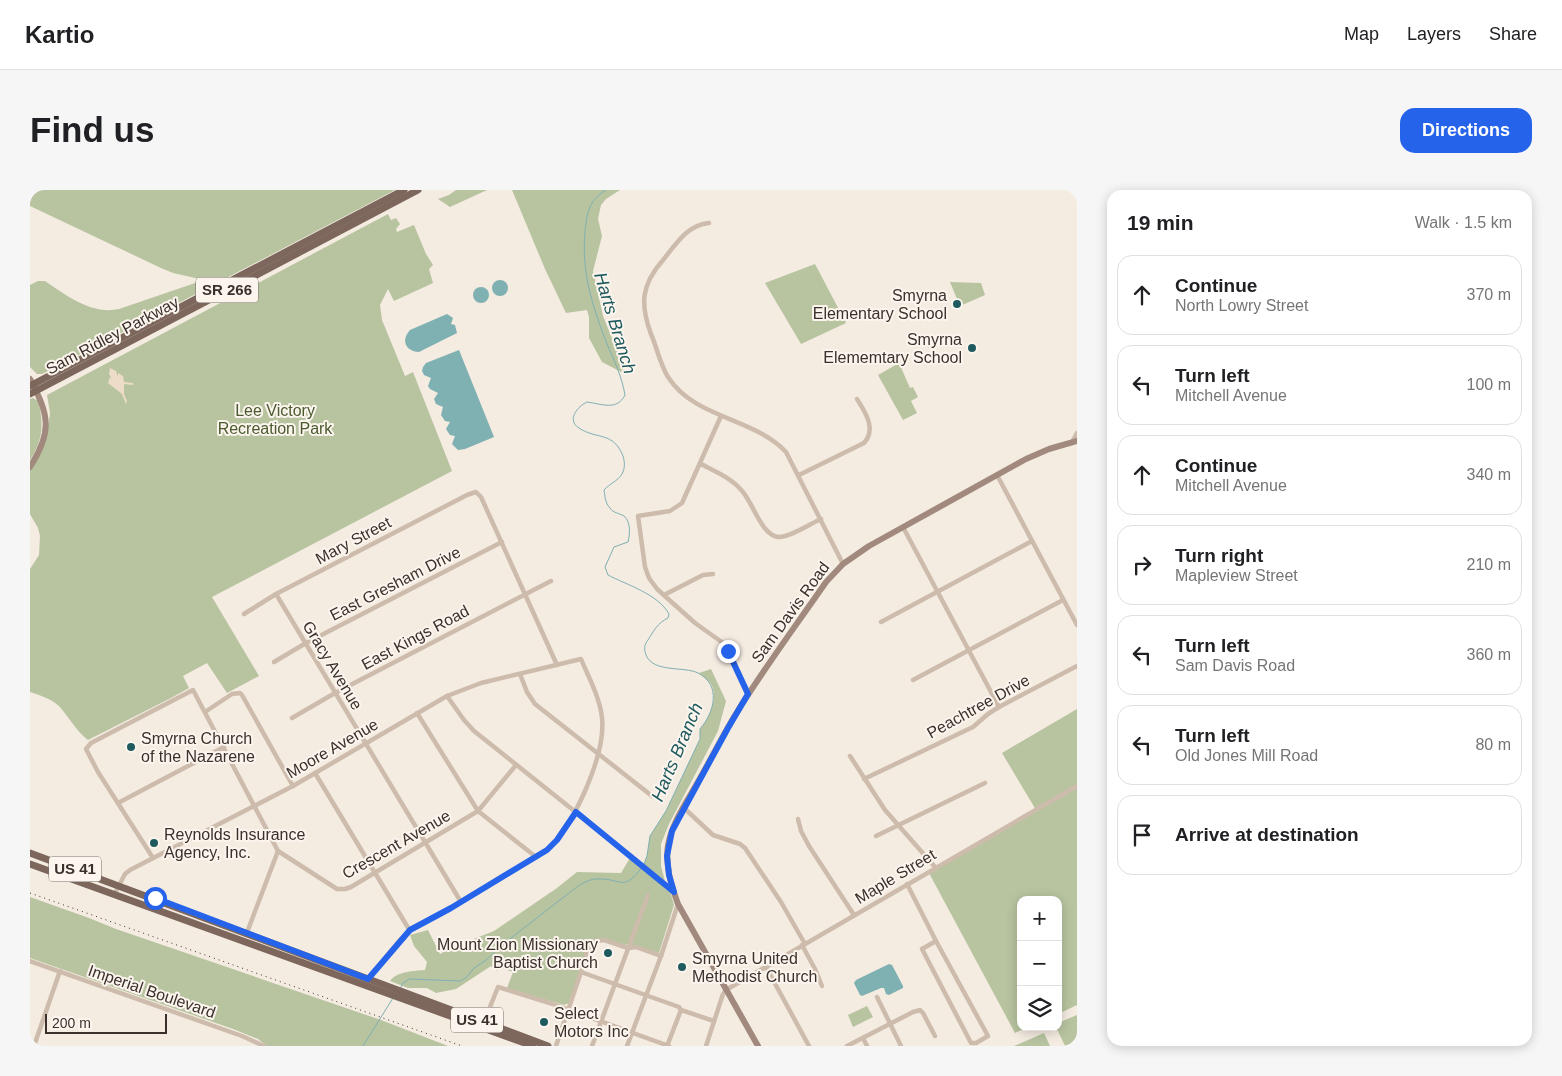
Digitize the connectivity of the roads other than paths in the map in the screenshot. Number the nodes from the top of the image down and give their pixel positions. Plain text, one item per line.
1 (404, 190) edge
2 (418, 190) edge
3 (709, 223) dead end
4 (32, 387) edge
5 (857, 400) dead end
6 (721, 416) junction
7 (1077, 433) edge
8 (1075, 441) edge
9 (701, 464) junction
10 (30, 467) edge
11 (798, 474) junction
12 (997, 475) junction
13 (821, 519) junction
14 (903, 527) junction
15 (1032, 541) junction
16 (502, 542) junction
17 (843, 564) junction
18 (713, 574) dead end
19 (551, 581) dead end
20 (937, 592) junction
21 (525, 593) junction
22 (276, 594) junction
23 (664, 595) junction
24 (1063, 600) junction
25 (244, 614) dead end
26 (881, 622) dead end
27 (1077, 625) edge
28 (306, 643) junction
29 (968, 650) junction
30 (274, 662) dead end
31 (557, 665) junction
32 (1077, 666) edge
33 (520, 674) junction
34 (913, 680) dead end
35 (336, 693) junction
36 (748, 694) junction
37 (447, 696) junction
38 (1000, 707) junction
39 (205, 712) junction
40 (418, 713) junction
41 (292, 718) dead end
42 (366, 743) junction
43 (224, 747) junction
44 (598, 753) junction
45 (850, 756) dead end
46 (516, 765) junction
47 (315, 773) junction
48 (864, 779) junction
49 (985, 783) dead end
50 (293, 786) junction
51 (1077, 786) edge
52 (652, 796) dead end
53 (118, 802) junction
54 (253, 806) junction
55 (684, 808) junction
56 (478, 810) junction
57 (576, 812) junction
58 (798, 819) dead end
59 (897, 825) junction
60 (876, 836) dead end
61 (425, 842) junction
62 (278, 851) junction
63 (30, 853) edge
64 (536, 857) junction
65 (153, 858) junction
66 (30, 864) edge
67 (935, 867) junction
68 (375, 872) junction
69 (907, 884) junction
70 (119, 885) junction
71 (674, 892) junction
72 (114, 894) junction
73 (648, 895) dead end
74 (462, 902) junction
75 (678, 904) junction
76 (195, 914) junction
77 (854, 915) junction
78 (192, 922) junction
79 (410, 931) junction
80 (247, 933) junction
81 (244, 941) junction
82 (936, 941) junction
83 (804, 944) junction
84 (628, 948) junction
85 (661, 956) junction
86 (30, 961) edge
87 (766, 967) junction
88 (60, 971) junction
89 (581, 972) junction
90 (368, 979) junction
91 (614, 984) junction
92 (822, 986) dead end
93 (389, 990) junction
94 (726, 990) junction
95 (404, 996) junction
96 (646, 996) junction
97 (877, 997) dead end
98 (568, 1009) junction
99 (681, 1010) junction
100 (600, 1021) junction
101 (714, 1021) junction
102 (484, 1022) junction
103 (891, 1024) junction
104 (632, 1033) junction
105 (935, 1036) dead end
106 (863, 1038) junction
107 (754, 1044) edge
108 (34, 1046) edge
109 (264, 1046) edge
110 (532, 1046) edge
111 (548, 1046) edge
112 (556, 1046) edge
113 (592, 1046) edge
114 (627, 1046) edge
115 (668, 1046) edge
116 (706, 1046) edge
117 (809, 1046) edge
118 (848, 1046) edge
119 (867, 1046) edge
120 (901, 1046) edge

1 - 4 main road, Sam Ridley Parkway / SR 266
2 - 4 main road, Sam Ridley Parkway / SR 266
3 - 6 street
4 - 10 street
5 - 11 street
6 - 9 street
6 - 11 street
7 - 8 street
8 - 12 street, Sam Davis Road
9 - 13 street
9 - 23 street
11 - 13 street
12 - 14 street, Sam Davis Road
12 - 15 street
13 - 17 street
14 - 17 street, Sam Davis Road
14 - 20 street
15 - 20 street
15 - 24 street
16 - 21 street
16 - 22 street, Mary Street
16 - 28 street, East Gresham Drive
17 - 36 street, Sam Davis Road
18 - 23 street
19 - 21 street, East Kings Road
20 - 26 street
20 - 29 street
21 - 31 street
21 - 35 street, East Kings Road
22 - 25 street, Mary Street
22 - 28 street, Gracy Avenue
23 - 36 street
24 - 27 street
24 - 29 street
28 - 30 street, East Gresham Drive
28 - 35 street, Gracy Avenue
29 - 34 street
29 - 38 street
31 - 33 street, Moore Avenue
31 - 44 street, Moore Avenue
32 - 38 street, Peachtree Drive
33 - 37 street, Moore Avenue
33 - 44 street
35 - 41 street, East Kings Road
35 - 42 street, Gracy Avenue
36 - 55 street, Sam Davis Road
37 - 40 street, Moore Avenue
37 - 46 street
38 - 48 street, Peachtree Drive
39 - 43 street, Crescent Avenue
39 - 50 street
39 - 53 street, Crescent Avenue
40 - 42 street, Moore Avenue
40 - 56 street
42 - 47 street, Moore Avenue
42 - 61 street, Gracy Avenue
43 - 53 street
43 - 54 street, Crescent Avenue
44 - 52 street
44 - 57 street
45 - 48 street
46 - 56 street, Crescent Avenue
46 - 57 street
47 - 50 street, Moore Avenue
47 - 68 street
48 - 59 street
49 - 59 street
50 - 54 street, Moore Avenue
51 - 67 street, Maple Street
53 - 65 street
54 - 62 street, Crescent Avenue
54 - 65 street, Moore Avenue
55 - 71 street, Sam Davis Road
55 - 83 street
56 - 61 street, Crescent Avenue
56 - 64 street
57 - 64 street
57 - 71 street
58 - 77 street
59 - 60 street
59 - 67 street
61 - 68 street, Crescent Avenue
61 - 74 street, Gracy Avenue
62 - 68 street, Crescent Avenue
62 - 80 street
63 - 70 main road, US 41
64 - 74 street
65 - 70 street, Moore Avenue
66 - 72 main road, US 41
67 - 69 street, Maple Street
68 - 79 street
69 - 77 street, Maple Street
69 - 82 street
70 - 72 street, Moore Avenue
70 - 76 main road, US 41
71 - 75 street, Sam Davis Road
72 - 78 main road, US 41
73 - 84 street
74 - 79 street
75 - 85 street
75 - 94 street, Sam Davis Road
76 - 78 main road
76 - 80 main road, US 41
77 - 83 street, Maple Street
78 - 81 main road, US 41
79 - 90 street
80 - 81 street
80 - 90 main road, US 41
81 - 93 main road, US 41
82 - 82 street
83 - 87 street, Maple Street
83 - 92 street
84 - 85 street
84 - 89 street
84 - 91 street
85 - 96 street
86 - 88 street, Imperial Boulevard
87 - 94 street, Maple Street
87 - 117 street
88 - 108 street
88 - 109 street, Imperial Boulevard
89 - 91 street
89 - 98 street
90 - 93 main road, US 41
91 - 96 street
91 - 100 street
93 - 95 main road, US 41
94 - 101 street
94 - 107 street, Sam Davis Road
95 - 102 main road, US 41
95 - 110 main road, US 41
96 - 99 street
96 - 104 street
97 - 103 street
98 - 100 street
98 - 102 street
98 - 112 street
99 - 101 street
99 - 115 street
100 - 104 street
100 - 113 street
101 - 116 street
102 - 111 main road, US 41
103 - 105 street
103 - 106 street
103 - 120 street
104 - 114 street
104 - 115 street
106 - 118 street
106 - 119 street

